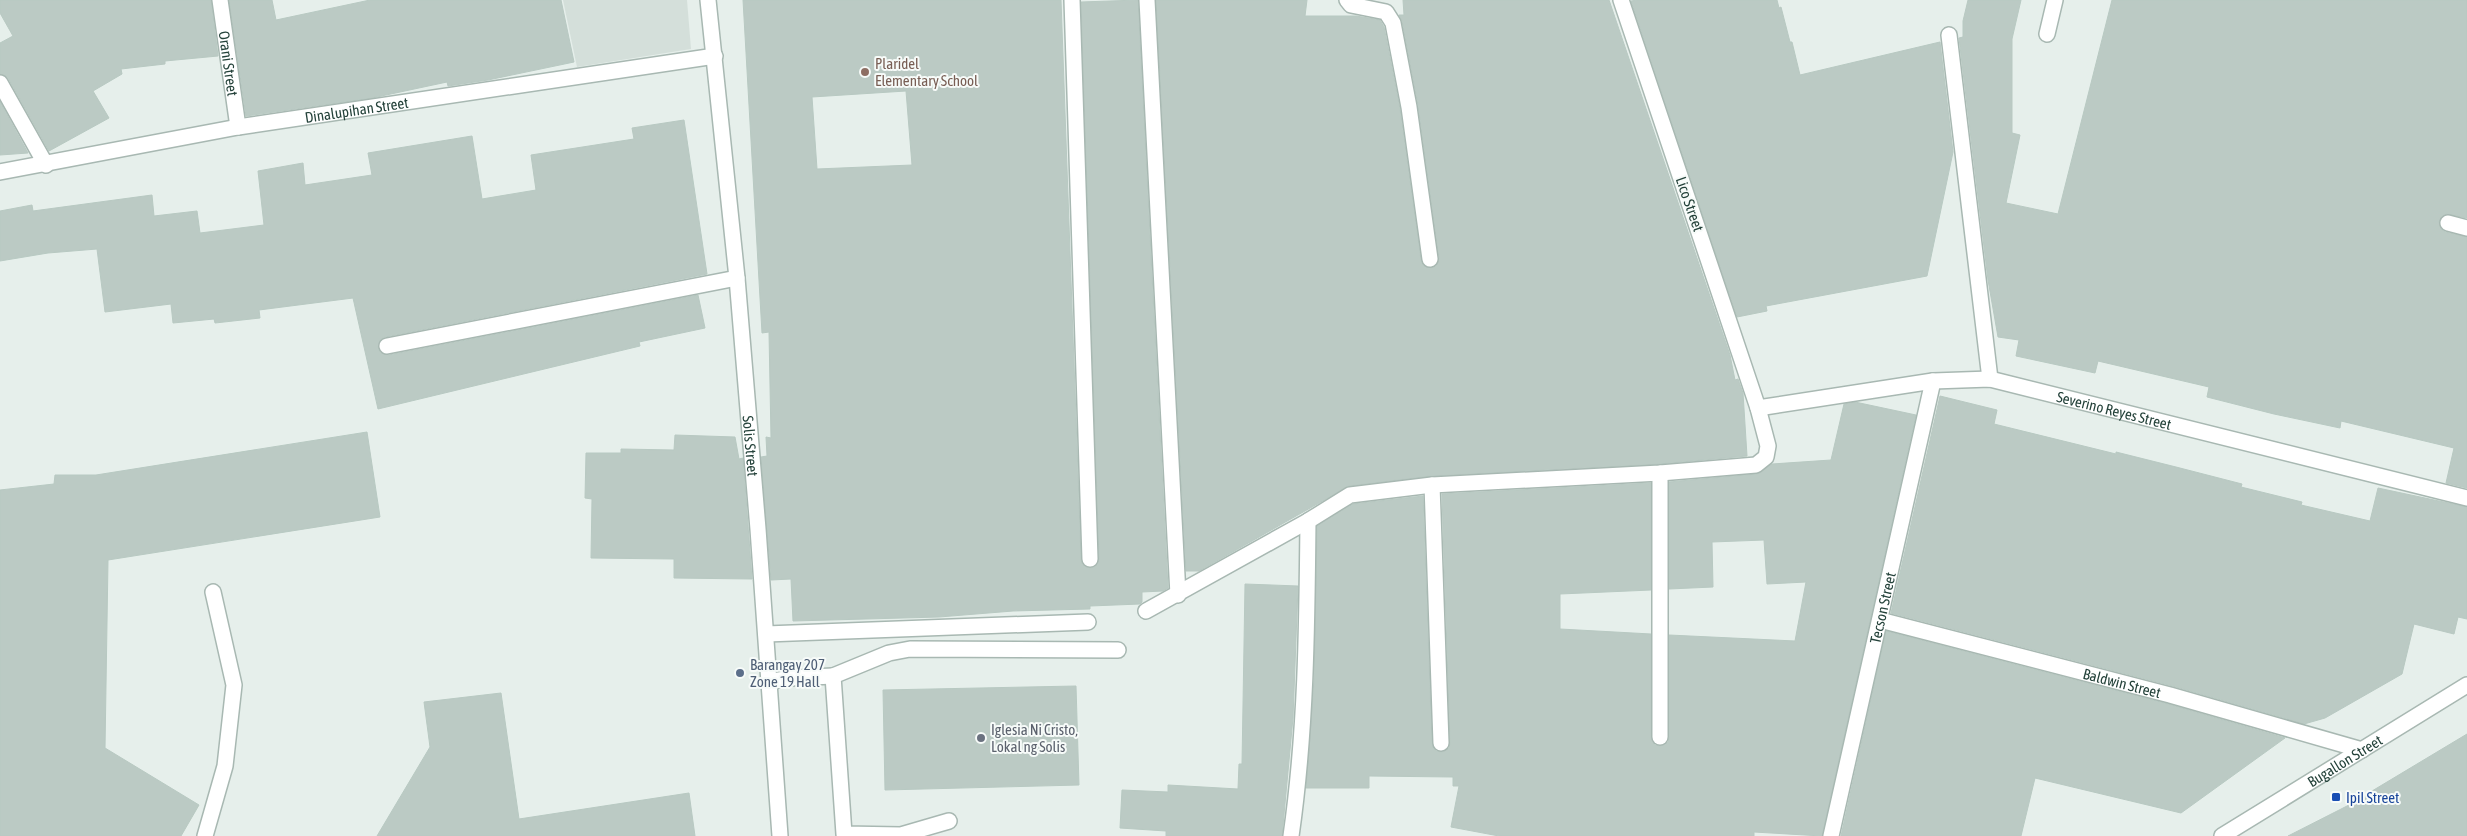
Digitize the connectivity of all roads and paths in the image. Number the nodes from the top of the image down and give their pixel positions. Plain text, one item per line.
1 (220, 0) edge
2 (708, 0) edge
3 (1072, 0) edge
4 (1147, 0) edge
5 (1347, 0) edge
6 (1621, 0) edge
7 (2055, 0) edge
8 (2047, 34) dead end
9 (1949, 36) dead end
10 (715, 56) junction
11 (0, 83) edge
12 (238, 127) junction
13 (46, 164) junction
14 (0, 172) edge
15 (2448, 223) dead end
16 (2467, 228) edge
17 (1430, 259) dead end
18 (737, 278) junction
19 (387, 346) dead end
20 (1990, 379) junction
21 (1932, 381) junction
22 (1758, 408) junction
23 (1660, 473) junction
24 (1432, 485) junction
25 (2467, 498) edge
26 (1308, 521) junction
27 (1090, 559) dead end
28 (213, 592) dead end
29 (1178, 595) junction
30 (1146, 611) dead end
31 (1880, 620) junction
32 (1088, 622) dead end
33 (766, 634) junction
34 (1118, 650) dead end
35 (833, 676) junction
36 (768, 682) junction
37 (2467, 685) edge
38 (1660, 737) dead end
39 (1441, 743) dead end
40 (2362, 750) junction
41 (949, 822) dead end
42 (838, 835) edge
43 (205, 836) edge
44 (780, 836) edge
45 (1291, 836) edge
46 (1831, 836) edge
47 (2222, 836) edge

1 - 12 street, Orani Street
2 - 10 street, Solis Street
3 - 27 street
4 - 29 street
5 - 17 street
6 - 22 street, Lico Street
7 - 8 street
9 - 20 street
10 - 12 street, Dinalupihan Street
10 - 18 street, Solis Street
11 - 13 street
12 - 13 street, Dinalupihan Street
13 - 14 street, Dinalupihan Street
15 - 16 street
18 - 19 street
18 - 33 street, Solis Street
20 - 21 street, Severino Reyes Street
20 - 25 street, Severino Reyes Street
21 - 22 street, Severino Reyes Street
21 - 31 street, Tecson Street
22 - 23 street, Lico Street
23 - 24 street, Lico Street
23 - 38 street
24 - 26 street, Lico Street
24 - 39 street
26 - 29 street, Lico Street
26 - 45 street
28 - 43 street
29 - 30 street, Lico Street
31 - 40 street, Baldwin Street
31 - 46 street, Tecson Street
32 - 33 street
33 - 36 street, Solis Street
34 - 35 street
35 - 36 street
35 - 42 street
36 - 44 street, Solis Street
37 - 40 street, Bugallon Street
40 - 47 street, Bugallon Street
41 - 42 street

